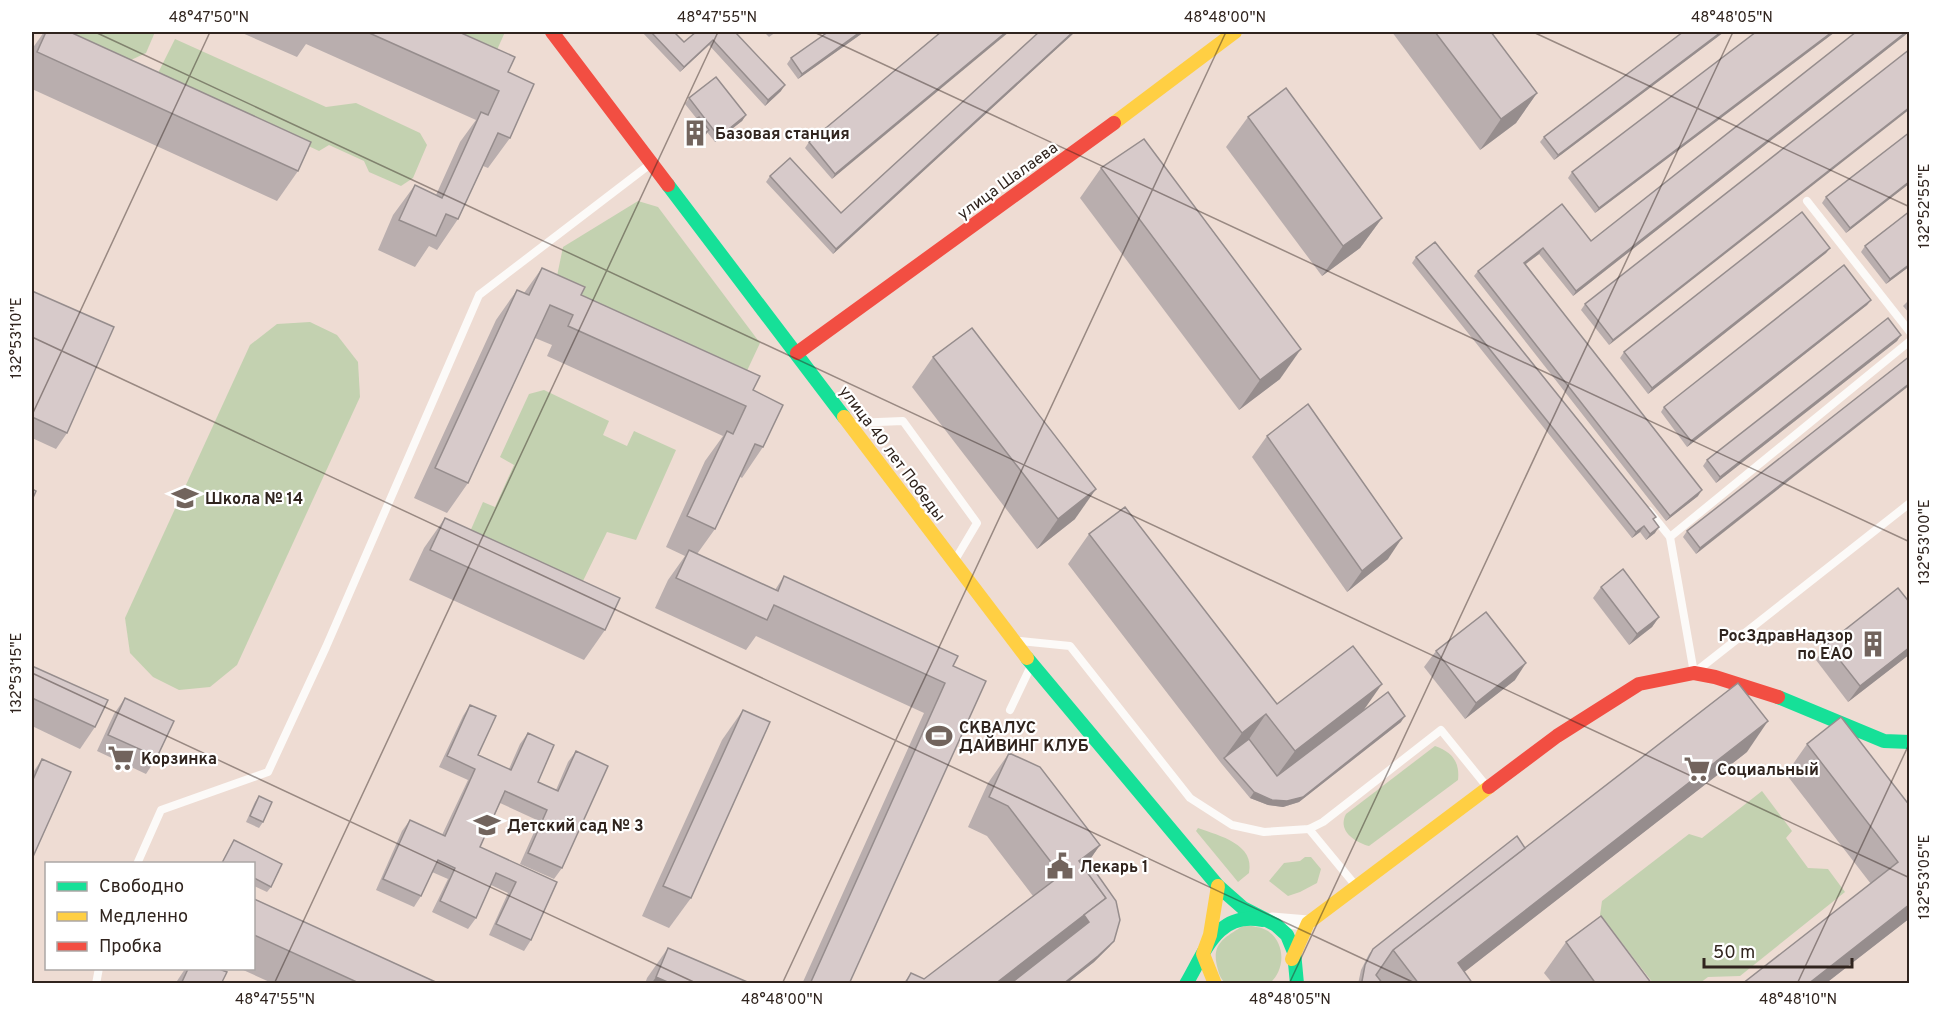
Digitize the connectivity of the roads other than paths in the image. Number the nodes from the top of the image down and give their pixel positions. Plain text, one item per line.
1 (552, 32) edge
2 (1235, 32) edge
3 (652, 163) junction
4 (1808, 201) dead end
5 (1910, 332) edge
6 (1910, 341) edge
7 (797, 354) junction
8 (850, 423) junction
9 (1640, 500) edge
10 (1910, 503) edge
11 (1670, 537) junction
12 (955, 561) junction
13 (1015, 641) junction
14 (1032, 663) junction
15 (1694, 673) junction
16 (1010, 710) dead end
17 (1910, 742) edge
18 (1488, 788) junction
19 (1310, 829) junction
20 (138, 862) edge
21 (1218, 886) junction
22 (1356, 887) junction
23 (1272, 920) junction
24 (1308, 923) junction
25 (1203, 954) junction
26 (1293, 954) junction
27 (1186, 984) edge
28 (1215, 984) edge
29 (1283, 984) edge
30 (1297, 984) edge

1 - 3 main road, улица 40 лет Победы
2 - 7 main road, улица Шалаева
3 - 7 main road, улица 40 лет Победы
3 - 20 lane
4 - 5 lane
6 - 11 lane
7 - 8 main road, улица 40 лет Победы
8 - 12 main road, улица 40 лет Победы
8 - 12 lane
9 - 11 lane
10 - 15 lane
11 - 15 lane
12 - 13 main road, улица 40 лет Победы
13 - 14 main road, улица 40 лет Победы
13 - 19 lane
14 - 16 lane
14 - 21 main road, улица 40 лет Победы
15 - 17 main road
15 - 18 main road
18 - 19 lane
18 - 22 main road
19 - 22 lane
21 - 23 main road, улица 40 лет Победы
21 - 25 main road
22 - 24 main road
23 - 24 street
23 - 25 main road
23 - 26 main road
24 - 26 main road
25 - 27 main road
25 - 28 main road
26 - 29 main road
26 - 30 main road

